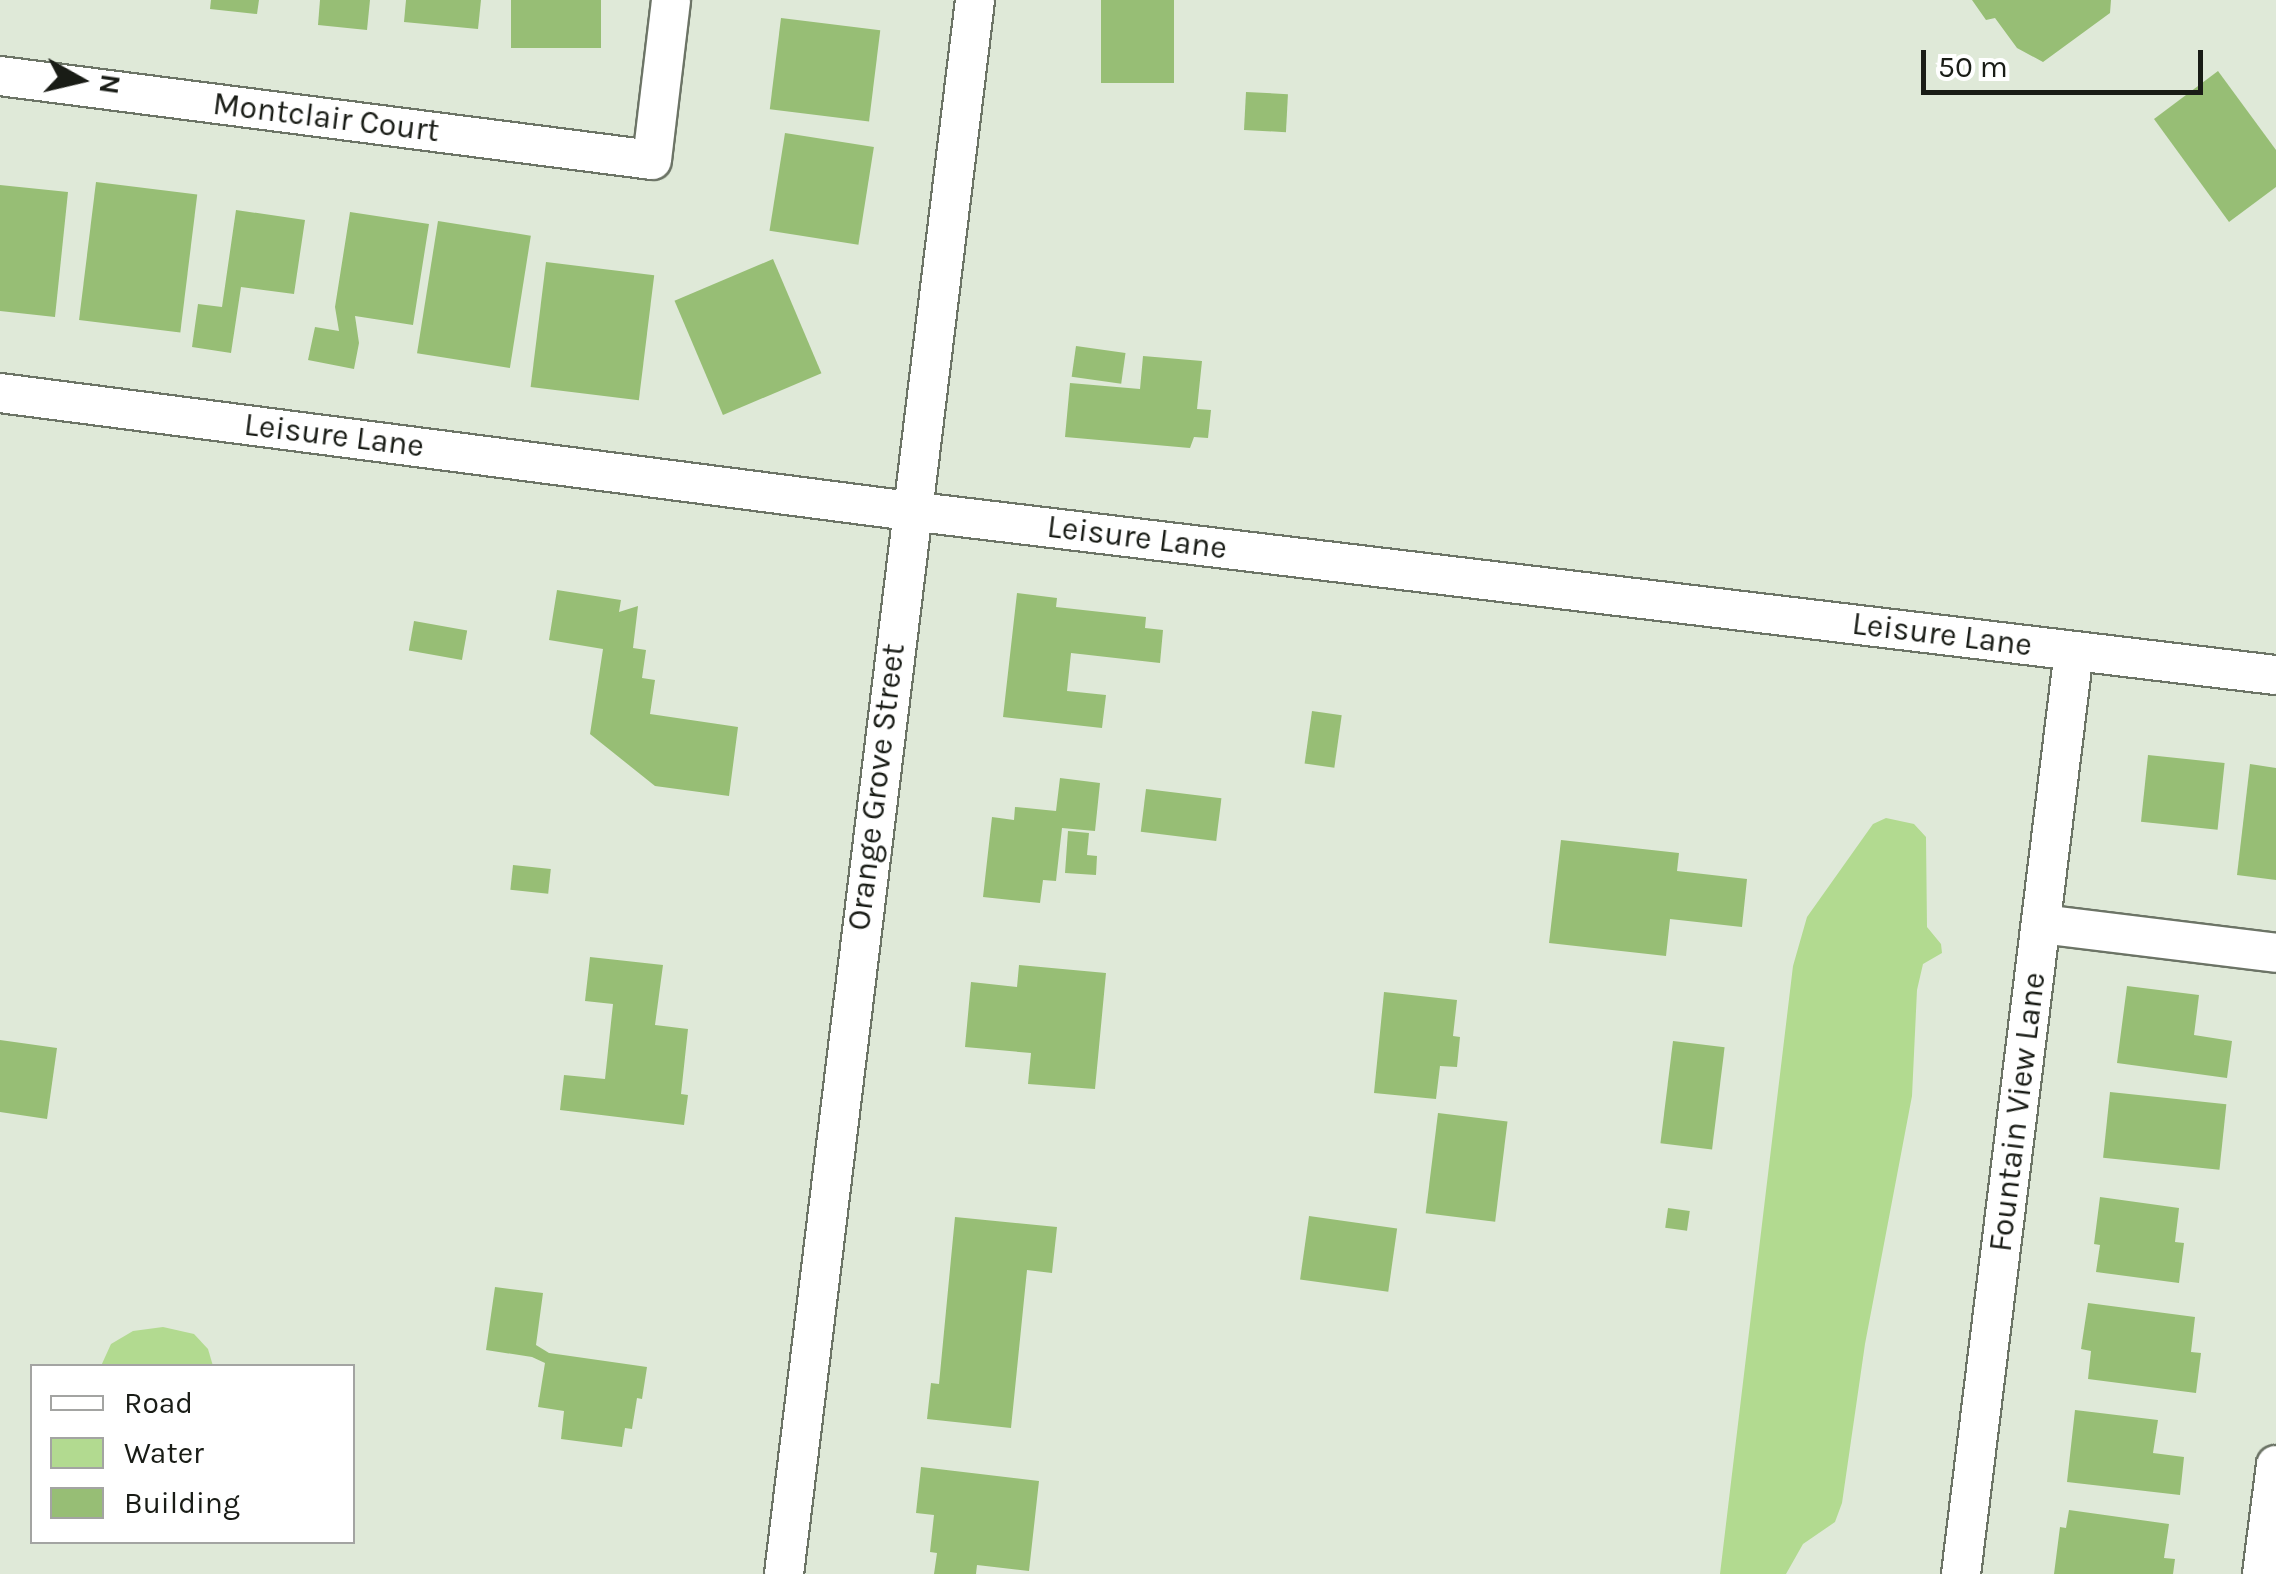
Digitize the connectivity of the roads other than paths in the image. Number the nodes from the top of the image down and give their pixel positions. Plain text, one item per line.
1 (671, 0) edge
2 (976, 0) edge
3 (0, 76) edge
4 (0, 393) edge
5 (910, 511) junction
6 (2074, 651) junction
7 (2276, 675) edge
8 (2041, 924) junction
9 (2276, 953) edge
10 (2276, 1466) edge
11 (2273, 1521) edge
12 (784, 1574) edge
13 (1961, 1574) edge
14 (2262, 1574) edge

1 - 3 street, Montclair Court
2 - 5 street, Orange Grove Street
4 - 5 street, Leisure Lane
5 - 6 street, Leisure Lane
5 - 12 street, Orange Grove Street
6 - 7 street, Leisure Lane
6 - 8 street, Fountain View Lane
8 - 9 street
8 - 13 street, Fountain View Lane
10 - 11 street
11 - 14 street

